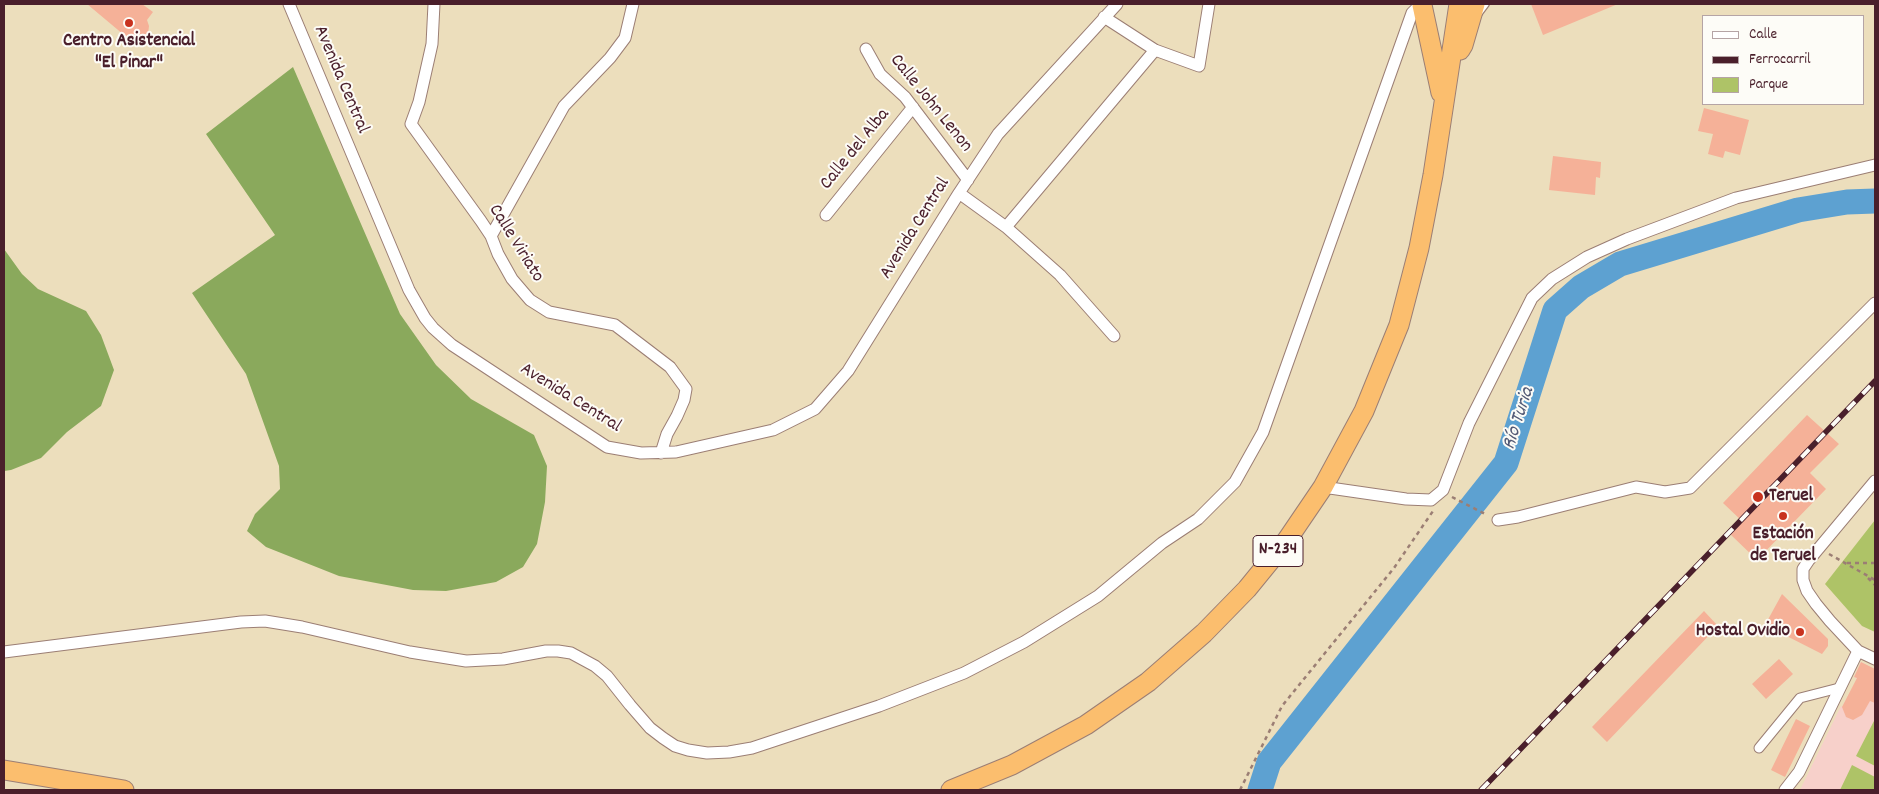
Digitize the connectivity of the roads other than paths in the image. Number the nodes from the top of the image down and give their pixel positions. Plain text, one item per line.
1 (289, 4) edge
2 (434, 4) edge
3 (633, 4) edge
4 (1209, 4) edge
5 (1459, 4) edge
6 (1475, 4) edge
7 (1486, 4) edge
8 (1113, 5) edge
9 (1422, 5) joint
10 (1104, 17) junction
11 (1470, 22) junction
12 (866, 49) dead end
13 (1154, 50) junction
14 (1449, 65) junction
15 (1444, 104) junction
16 (913, 107) junction
17 (1875, 165) edge
18 (968, 180) junction
19 (959, 193) junction
20 (826, 215) dead end
21 (1006, 227) junction
22 (491, 236) junction
23 (1875, 303) edge
24 (1114, 336) dead end
25 (661, 453) junction
26 (1875, 481) edge
27 (1323, 487) junction
28 (1498, 520) dead end
29 (1858, 651) junction
30 (4, 652) edge
31 (1875, 659) edge
32 (1839, 688) junction
33 (1759, 748) dead end
34 (4, 770) edge
35 (124, 790) edge
36 (951, 790) edge
37 (1784, 790) edge

1 - 25 street, Avenida Central
2 - 22 street, Calle Viriato
3 - 22 street
4 - 13 street
5 - 14 highway, N-234
6 - 11 highway
7 - 11 lane
8 - 10 street, Avenida Central
9 - 15 highway
9 - 30 street
10 - 13 street
10 - 18 street, Avenida Central
11 - 14 highway
12 - 16 street, Calle John Lenon
13 - 21 street
14 - 15 highway, N-234
15 - 27 highway, N-234
16 - 18 street, Calle John Lenon
16 - 20 street, Calle del Alba
17 - 27 street
18 - 19 street, Avenida Central
19 - 21 street
19 - 25 street, Avenida Central
21 - 24 street
22 - 25 street, Calle Viriato
23 - 28 street
26 - 29 street
27 - 36 highway, N-234
29 - 31 street
29 - 32 street
32 - 33 street
32 - 37 street
34 - 35 highway

